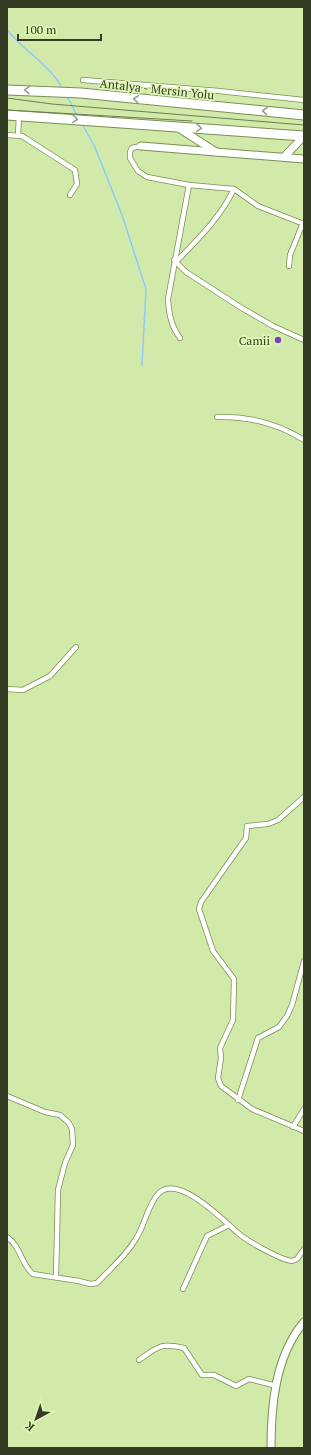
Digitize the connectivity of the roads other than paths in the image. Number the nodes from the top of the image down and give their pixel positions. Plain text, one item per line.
1 (83, 80) dead end
2 (7, 90) edge
3 (304, 100) edge
4 (7, 115) edge
5 (304, 115) edge
6 (19, 116) junction
7 (176, 126) junction
8 (7, 135) edge
9 (18, 135) junction
10 (304, 136) edge
11 (141, 146) joint
12 (217, 152) junction
13 (284, 157) junction
14 (304, 159) edge
15 (189, 185) junction
16 (234, 189) junction
17 (70, 195) dead end
18 (304, 224) edge
19 (175, 261) junction
20 (288, 266) dead end
21 (180, 338) dead end
22 (304, 340) edge
23 (217, 416) dead end
24 (304, 440) edge
25 (76, 647) dead end
26 (7, 689) edge
27 (304, 797) edge
28 (304, 961) edge
29 (7, 1096) edge
30 (238, 1100) junction
31 (304, 1109) edge
32 (293, 1127) junction
33 (304, 1131) edge
34 (229, 1225) junction
35 (7, 1237) edge
36 (304, 1249) edge
37 (56, 1277) junction
38 (183, 1289) dead end
39 (303, 1324) edge
40 (139, 1360) dead end
41 (277, 1386) junction
42 (271, 1448) edge

1 - 3 street
5 -> 2 highway, Antalya - Mersin Yolu
4 - 6 highway
6 -> 7 highway
6 - 9 street
7 -> 10 highway
7 - 12 street
8 - 9 street
9 - 17 street
10 - 13 street
11 - 12 street
11 - 15 street
12 - 13 street
13 - 14 street
15 - 16 street
15 - 19 street
16 - 18 street
16 - 19 street
18 - 20 street
19 - 21 street
19 - 22 street
23 - 24 street
25 - 26 street
27 - 30 street
28 - 30 street
29 - 37 street
30 - 32 street
31 - 32 street
32 - 33 street
34 - 36 street
34 - 37 street
34 - 38 street
35 - 37 street
39 - 41 street
40 - 41 street
41 - 42 street

